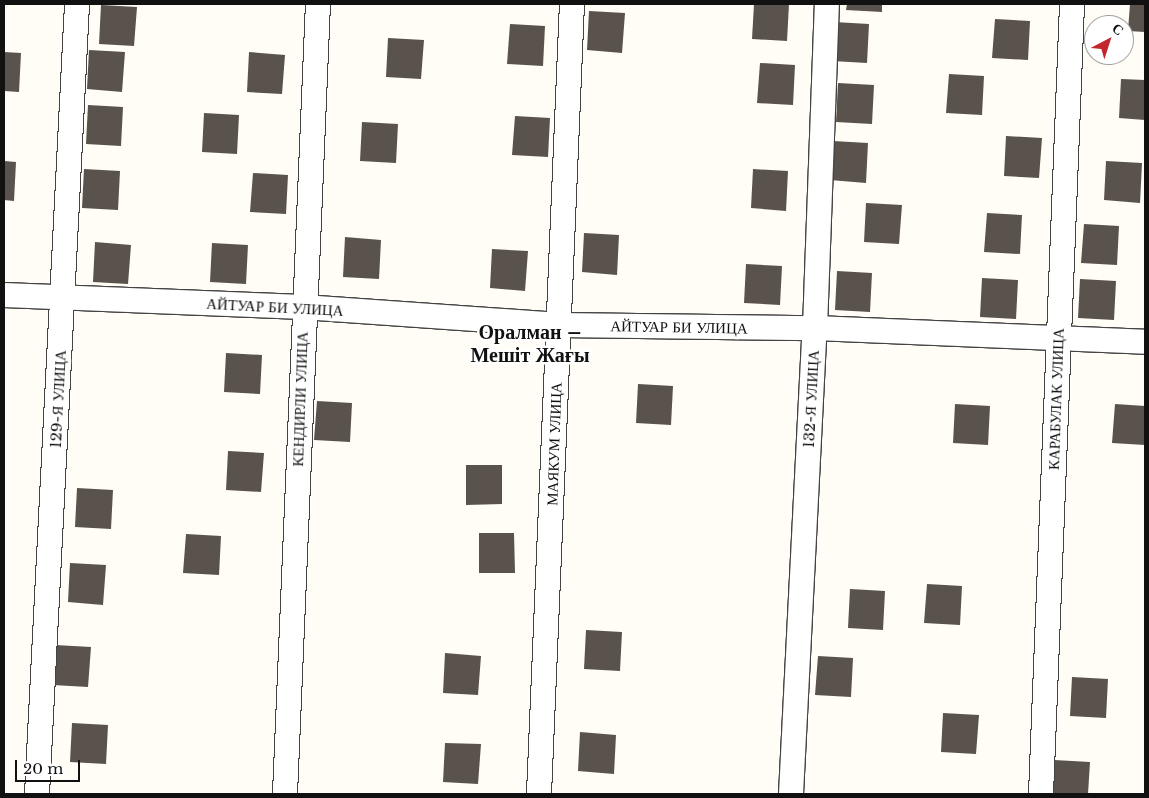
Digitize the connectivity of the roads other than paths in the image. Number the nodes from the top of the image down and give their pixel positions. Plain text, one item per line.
1 (77, 4) edge
2 (318, 4) edge
3 (572, 4) edge
4 (827, 4) edge
5 (1072, 4) edge
6 (4, 295) edge
7 (63, 297) junction
8 (303, 307) junction
9 (559, 326) junction
10 (815, 328) junction
11 (1058, 338) junction
12 (1145, 342) edge
13 (37, 794) edge
14 (285, 794) edge
15 (540, 794) edge
16 (791, 794) edge
17 (1041, 794) edge

1 - 7 street, 129-Я УЛИЦА
2 - 8 street, КЕНДИРЛИ УЛИЦА
3 - 9 street, МАЯКУМ УЛИЦА
4 - 10 street, 132-Я УЛИЦА
5 - 11 street, КАРАБУЛАК УЛИЦА
6 - 7 street, АЙТУАР БИ УЛИЦА
7 - 8 street, АЙТУАР БИ УЛИЦА
7 - 13 street, 129-Я УЛИЦА
8 - 9 street, АЙТУАР БИ УЛИЦА
8 - 14 street, КЕНДИРЛИ УЛИЦА
9 - 10 street, АЙТУАР БИ УЛИЦА
9 - 15 street, МАЯКУМ УЛИЦА
10 - 11 street, АЙТУАР БИ УЛИЦА
10 - 16 street, 132-Я УЛИЦА
11 - 12 street, АЙТУАР БИ УЛИЦА
11 - 17 street, КАРАБУЛАК УЛИЦА

